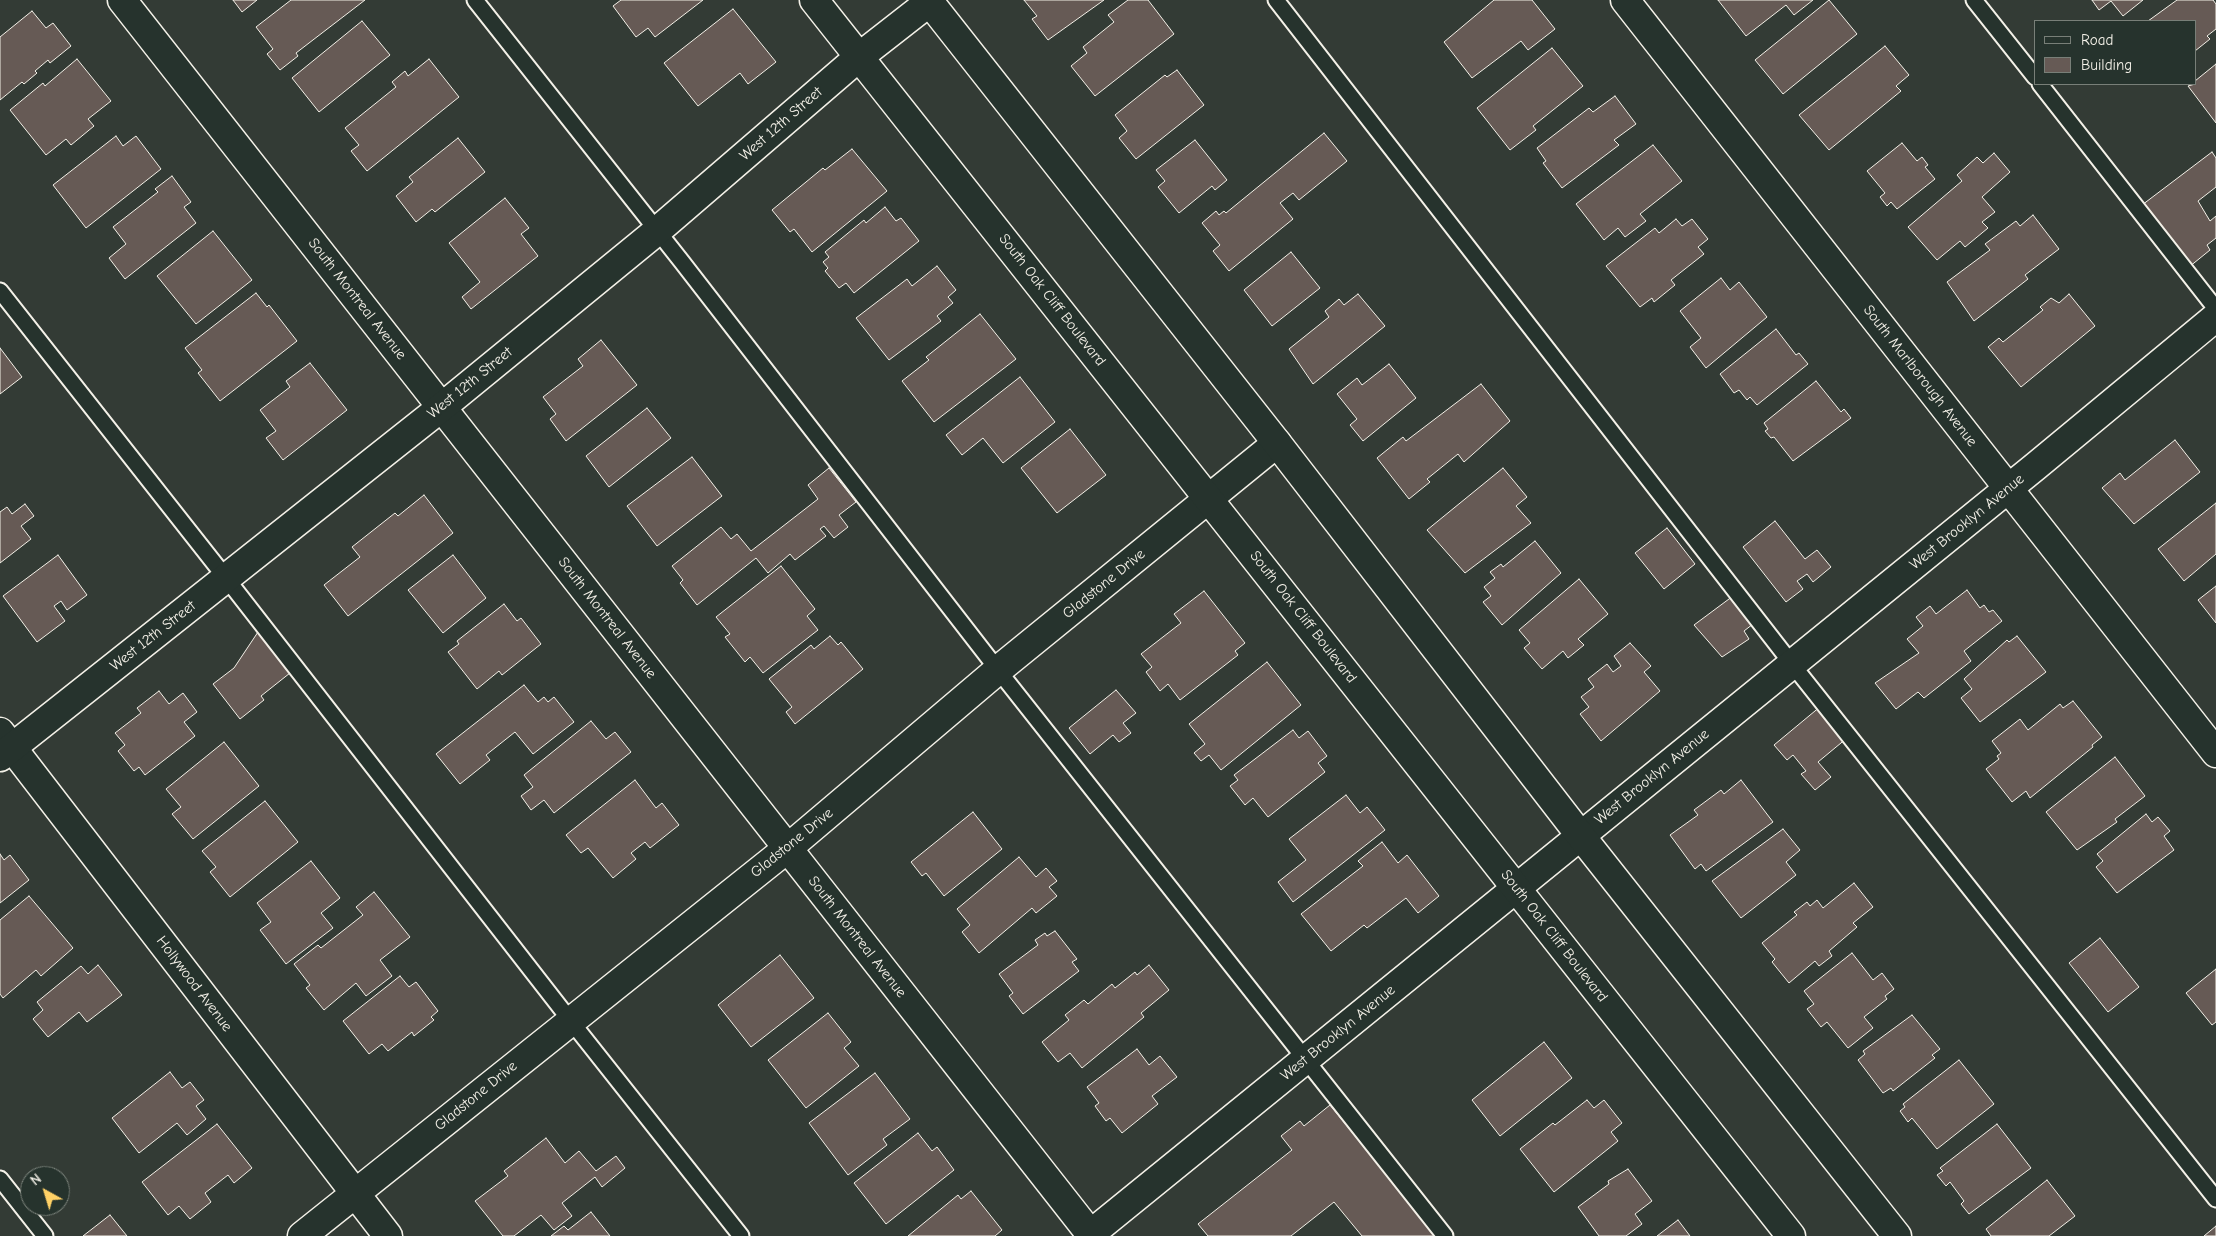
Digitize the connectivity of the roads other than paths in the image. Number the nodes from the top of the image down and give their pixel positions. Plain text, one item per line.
1 (122, 0) edge
2 (475, 0) edge
3 (814, 0) edge
4 (1276, 0) edge
5 (1624, 0) edge
6 (1974, 0) edge
7 (930, 1) edge
8 (859, 56) junction
9 (2034, 76) edge
10 (2041, 85) edge
11 (658, 231) junction
12 (0, 291) edge
13 (2216, 309) edge
14 (2216, 317) edge
15 (442, 406) junction
16 (1277, 443) junction
17 (2008, 489) junction
18 (1210, 498) junction
19 (226, 578) junction
20 (1792, 664) junction
21 (998, 670) junction
22 (4, 745) edge
23 (2216, 752) edge
24 (1580, 835) junction
25 (788, 848) junction
26 (1516, 888) junction
27 (570, 1020) junction
28 (1306, 1060) junction
29 (0, 1179) edge
30 (354, 1193) junction
31 (2216, 1199) edge
32 (1090, 1235) edge
33 (45, 1236) edge
34 (302, 1236) edge
35 (388, 1236) edge
36 (741, 1236) edge
37 (1445, 1236) edge
38 (1791, 1236) edge
39 (1897, 1236) edge

1 - 15 street, South Montreal Avenue
2 - 11 lane
3 - 8 street, South Oak Cliff Boulevard
4 - 20 lane
5 - 17 street, South Marlborough Avenue
6 - 9 lane
7 - 8 street, West 12th Street
7 - 16 street
8 - 11 street, West 12th Street
8 - 18 street, South Oak Cliff Boulevard
10 - 13 lane
11 - 15 street, West 12th Street
11 - 21 lane
12 - 19 lane
14 - 17 street, West Brooklyn Avenue
15 - 19 street, West 12th Street
15 - 25 street, South Montreal Avenue
16 - 18 street, Gladstone Drive
16 - 24 street
17 - 20 street, West Brooklyn Avenue
17 - 23 street, South Marlborough Avenue
18 - 21 street, Gladstone Drive
18 - 26 street, South Oak Cliff Boulevard
19 - 22 street, West 12th Street
19 - 27 lane
20 - 24 street, West Brooklyn Avenue
20 - 31 lane
21 - 25 street, Gladstone Drive
21 - 28 lane
22 - 30 street, Hollywood Avenue
24 - 26 street, West Brooklyn Avenue
24 - 39 street
25 - 27 street, Gladstone Drive
25 - 32 street, South Montreal Avenue
26 - 28 street, West Brooklyn Avenue
26 - 38 street, South Oak Cliff Boulevard
27 - 30 street, Gladstone Drive
27 - 36 lane
28 - 32 street, West Brooklyn Avenue
28 - 37 lane
29 - 33 lane
30 - 34 street, Gladstone Drive
30 - 35 street, Hollywood Avenue

